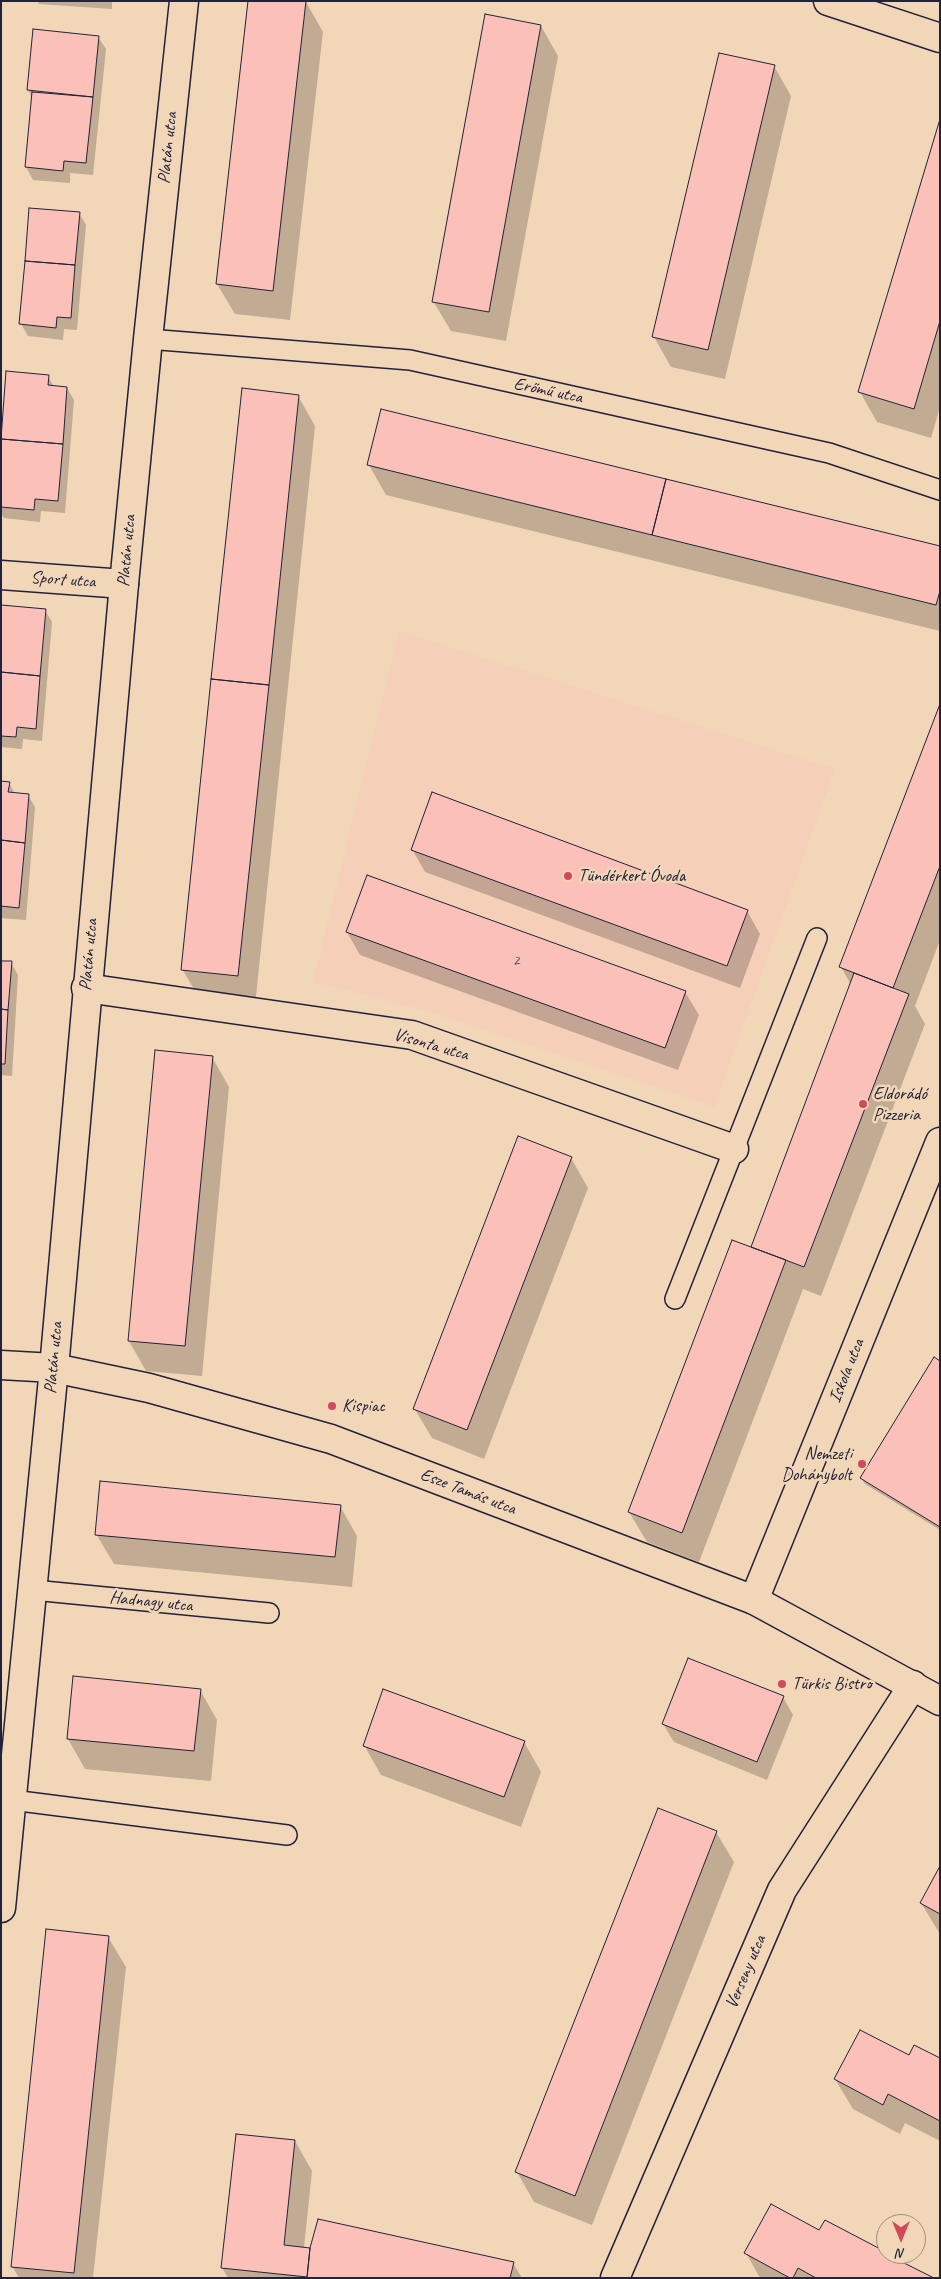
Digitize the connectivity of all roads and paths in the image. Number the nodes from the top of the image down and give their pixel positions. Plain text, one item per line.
1 (184, 1) edge
2 (828, 1) edge
3 (940, 38) edge
4 (148, 339) junction
5 (940, 490) edge
6 (1, 575) edge
7 (124, 584) junction
8 (816, 938) dead end
9 (86, 988) junction
10 (940, 1142) edge
11 (734, 1149) junction
12 (676, 1299) dead end
13 (1, 1365) edge
14 (54, 1368) junction
15 (33, 1590) junction
16 (754, 1600) junction
17 (269, 1613) dead end
18 (913, 1685) junction
19 (940, 1701) edge
20 (12, 1800) junction
21 (287, 1835) dead end
22 (2, 1896) edge
23 (615, 2278) edge

1 - 4 street, Platán utca
2 - 3 street
4 - 5 lane, Erőmű utca
4 - 7 street, Platán utca
6 - 7 street, Sport utca
7 - 9 street, Platán utca
8 - 11 lane
9 - 11 street, Visonta utca
9 - 14 street, Platán utca
10 - 16 street, Iskola utca
11 - 12 lane
13 - 14 street, Esze Tamás utca
14 - 15 street, Platán utca
14 - 16 street, Esze Tamás utca
15 - 17 lane, Hadnagy utca
15 - 20 street, Platán utca
16 - 18 street, Esze Tamás utca
18 - 19 street, Esze Tamás utca
18 - 23 street, Verseny utca
20 - 21 lane
20 - 22 street, Platán utca

